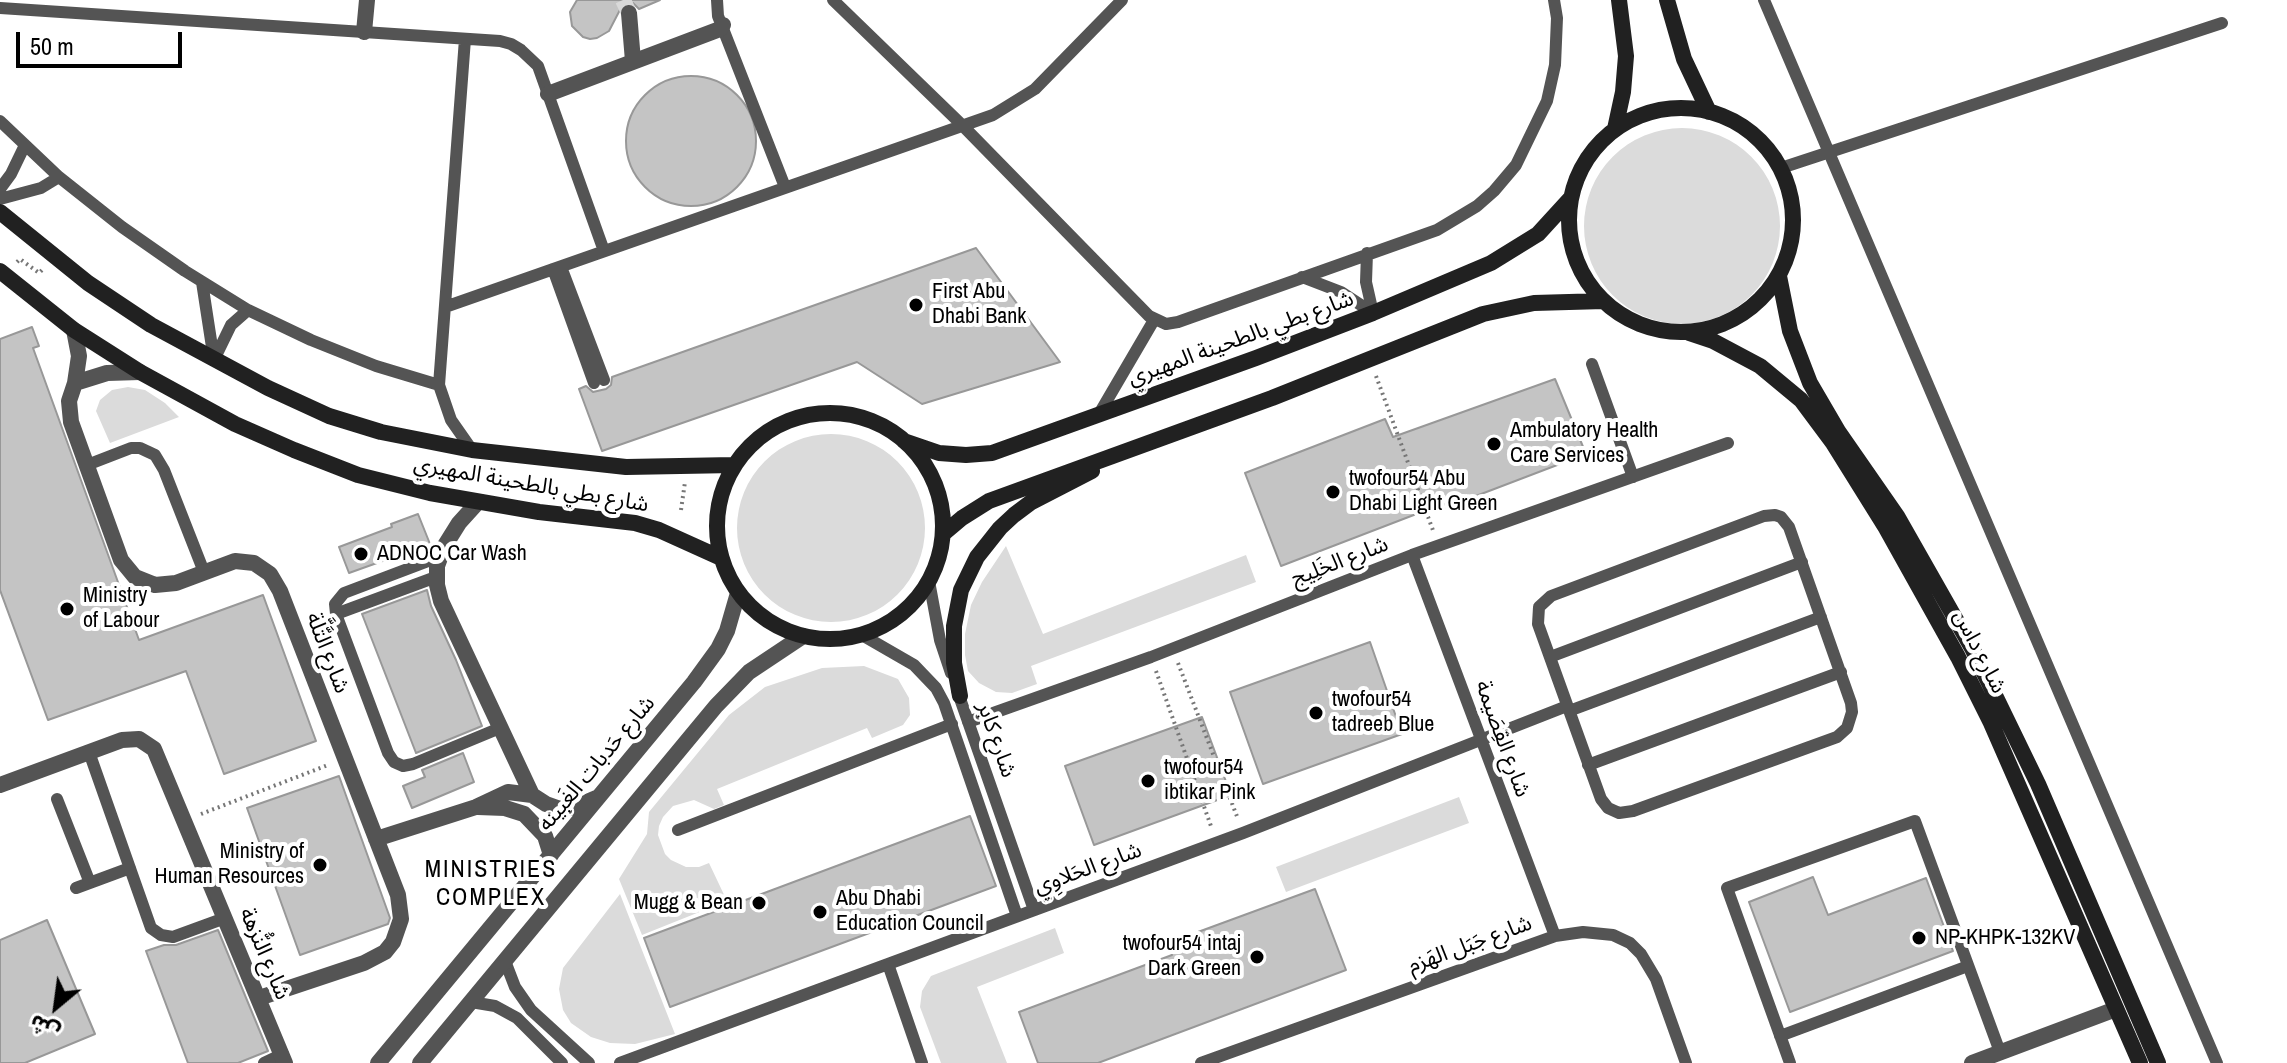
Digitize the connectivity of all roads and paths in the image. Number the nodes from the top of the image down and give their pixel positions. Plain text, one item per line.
1 (367, 0) edge
2 (717, 0) edge
3 (833, 0) edge
4 (1122, 0) edge
5 (1554, 0) edge
6 (1619, 0) edge
7 (1667, 0) edge
8 (1764, 0) edge
9 (0, 8) edge
10 (629, 13) tunnel mouth
11 (2222, 23) dead end
12 (723, 25) junction
13 (364, 32) junction
14 (465, 39) junction
15 (633, 61) junction
16 (548, 94) junction
17 (1709, 112) junction
18 (0, 121) edge
19 (961, 124) junction
20 (1615, 129) junction
21 (25, 145) junction
22 (1828, 151) junction
23 (1781, 168) junction
24 (59, 177) junction
25 (785, 187) junction
26 (0, 189) edge
27 (0, 199) edge
28 (1570, 199) junction
29 (0, 212) edge
30 (604, 251) junction
31 (1367, 253) junction
32 (53, 256) junction
33 (557, 268) junction
34 (4, 274) edge
35 (1779, 276) junction
36 (1301, 277) junction
37 (202, 282) junction
38 (1604, 301) junction
39 (445, 307) junction
40 (248, 310) junction
41 (1373, 313) junction
42 (1154, 320) junction
43 (74, 330) junction
44 (1689, 333) junction
45 (1370, 358) junction
46 (214, 360) junction
47 (1592, 364) dead end
48 (140, 372) junction
49 (599, 381) dead end
50 (75, 383) junction
51 (439, 385) junction
52 (1099, 414) junction
53 (904, 441) junction
54 (1728, 443) dead end
55 (472, 450) junction
56 (1122, 452) junction
57 (87, 465) junction
58 (734, 465) junction
59 (1633, 477) junction
60 (686, 479) dead end
61 (478, 502) junction
62 (681, 510) dead end
63 (943, 534) junction
64 (1438, 546) junction
65 (1412, 555) junction
66 (439, 557) junction
67 (721, 558) junction
68 (1802, 562) junction
69 (204, 572) junction
70 (436, 577) junction
71 (929, 581) junction
72 (738, 593) junction
73 (336, 614) junction
74 (1821, 617) junction
75 (862, 635) junction
76 (803, 636) junction
77 (1172, 649) junction
78 (1151, 657) junction
79 (1550, 657) junction
80 (1841, 672) junction
81 (960, 696) junction
82 (1568, 708) junction
83 (968, 722) junction
84 (952, 724) junction
85 (500, 728) junction
86 (1480, 738) junction
87 (89, 752) junction
88 (345, 759) junction
89 (1588, 765) junction
90 (0, 785) edge
91 (532, 795) junction
92 (600, 795) junction
93 (57, 799) dead end
94 (476, 807) junction
95 (184, 821) junction
96 (678, 830) dead end
97 (1243, 833) junction
98 (376, 839) junction
99 (1217, 842) junction
100 (551, 855) junction
101 (130, 868) junction
102 (90, 883) junction
103 (76, 888) dead end
104 (1034, 910) junction
105 (1017, 916) junction
106 (225, 918) junction
107 (1555, 936) junction
108 (505, 961) junction
109 (888, 964) junction
110 (1968, 966) junction
111 (259, 998) junction
112 (471, 1002) junction
113 (2116, 1009) junction
114 (1780, 1036) junction
115 (1996, 1057) edge
116 (284, 1058) edge
117 (264, 1063) edge
118 (378, 1063) edge
119 (420, 1063) edge
120 (562, 1063) edge
121 (589, 1063) edge
122 (620, 1063) edge
123 (922, 1063) edge
124 (1201, 1063) edge
125 (1686, 1063) edge
126 (1790, 1063) edge
127 (1972, 1063) edge
128 (2140, 1063) edge
129 (2158, 1063) edge
130 (2217, 1063) edge

1 - 13 street
2 - 12 lane
3 - 19 lane
4 - 19 lane
5 - 31 lane
6 - 20 street
7 - 17 street
8 - 22 lane
9 - 13 lane
10 - 15 street
11 - 22 lane
12 - 15 street
12 - 25 lane
13 - 14 lane
14 - 16 lane
14 - 39 lane
15 - 16 street
16 - 30 lane
17 - 20 street
17 - 23 street
18 - 21 lane
19 - 25 lane
19 - 42 lane
20 - 28 street
21 - 24 lane
21 - 26 lane
22 - 23 lane
22 - 130 lane
23 - 35 street
24 - 27 lane
24 - 37 lane
25 - 30 lane
28 - 38 street
28 - 41 street, شارع بطي بالطحينة المهيري
29 - 32 street, شارع بطي بالطحينة المهيري
30 - 33 lane
31 - 36 lane
31 - 41 lane
32 - 34 path
32 - 46 street, شارع بطي بالطحينة المهيري
33 - 39 lane
33 - 49 lane
34 - 43 street, شارع بطي بالطحينة المهيري
35 - 44 street
35 - 129 street, شارع داس
36 - 41 lane
36 - 42 lane
37 - 40 lane
37 - 46 lane
38 - 44 street
38 - 45 street
39 - 51 lane
40 - 46 lane
40 - 51 lane
41 - 52 street, شارع بطي بالطحينة المهيري
42 - 52 lane
43 - 48 street, شارع بطي بالطحينة المهيري
43 - 50 street, شارع التَّلَّة
44 - 113 street, شارع داس
45 - 56 street
45 - 64 path
46 - 55 street, شارع بطي بالطحينة المهيري
47 - 59 lane
48 - 50 street
48 - 61 street, شارع بطي بالطحينة المهيري
50 - 57 street, شارع التَّلَّة
51 - 55 lane
52 - 53 street, شارع بطي بالطحينة المهيري
53 - 58 street
53 - 63 street
54 - 59 lane, شارع الخَلِيج
55 - 58 street, شارع بطي بالطحينة المهيري
56 - 63 street
56 - 81 street
57 - 69 street, شارع التَّلَّة
57 - 69 lane
58 - 67 street
59 - 64 lane, شارع الخَلِيج
60 - 62 path
61 - 66 street
61 - 67 street, شارع بطي بالطحينة المهيري
63 - 71 street
64 - 65 lane, شارع الخَلِيج
65 - 77 lane, شارع الخَلِيج
65 - 86 lane, شارع القِصَيمة
66 - 70 street
66 - 73 lane
67 - 72 street
68 - 74 lane
68 - 79 lane
68 - 79 lane
69 - 88 street, شارع التَّلَّة
70 - 73 lane
70 - 85 street
71 - 75 street
71 - 81 lane, شارع كابر
72 - 76 street
72 - 92 street, شارع حَدبات الغَبينه
73 - 85 lane
74 - 80 lane
74 - 82 lane, شارع الحَلاوِي
75 - 76 street
75 - 84 lane, شارع كابر
76 - 108 street
77 - 78 lane, شارع الخَلِيج
77 - 97 path
78 - 83 lane, شارع الخَلِيج
78 - 99 path
79 - 82 lane
80 - 89 lane
80 - 89 lane
81 - 83 lane, شارع كابر
82 - 86 lane, شارع الحَلاوِي
82 - 89 lane
83 - 104 lane, شارع كابر
84 - 96 lane
84 - 105 lane, شارع كابر
85 - 91 street
86 - 97 lane, شارع الحَلاوِي
86 - 107 lane, شارع القِصَيمة
87 - 90 street, شارع النُّزهة
87 - 95 street, شارع النُّزهة
87 - 101 lane
88 - 95 path
88 - 98 street, شارع التَّلَّة
91 - 92 street
91 - 94 street
92 - 100 street, شارع حَدبات الغَبينه
93 - 102 lane
94 - 98 street
94 - 100 street
95 - 106 street, شارع النُّزهة
97 - 99 lane, شارع الحَلاوِي
98 - 111 street, شارع التَّلَّة
99 - 104 lane, شارع الحَلاوِي
100 - 118 street, شارع حَدبات الغَبينه
101 - 102 lane
101 - 106 lane
102 - 103 lane
104 - 105 lane, شارع الحَلاوِي
105 - 109 lane, شارع الحَلاوِي
106 - 111 street, شارع النُّزهة
107 - 124 lane, شارع جَبَل الهَزم
107 - 125 lane, شارع جَبَل الهَزم
108 - 112 street
108 - 121 lane
109 - 122 lane, شارع الحَلاوِي
109 - 123 lane
110 - 114 lane
110 - 114 lane
110 - 115 lane
111 - 116 street, شارع النُّزهة
112 - 119 street
112 - 120 lane
113 - 115 street
113 - 128 street, شارع داس
114 - 126 lane
115 - 127 street
116 - 117 lane

